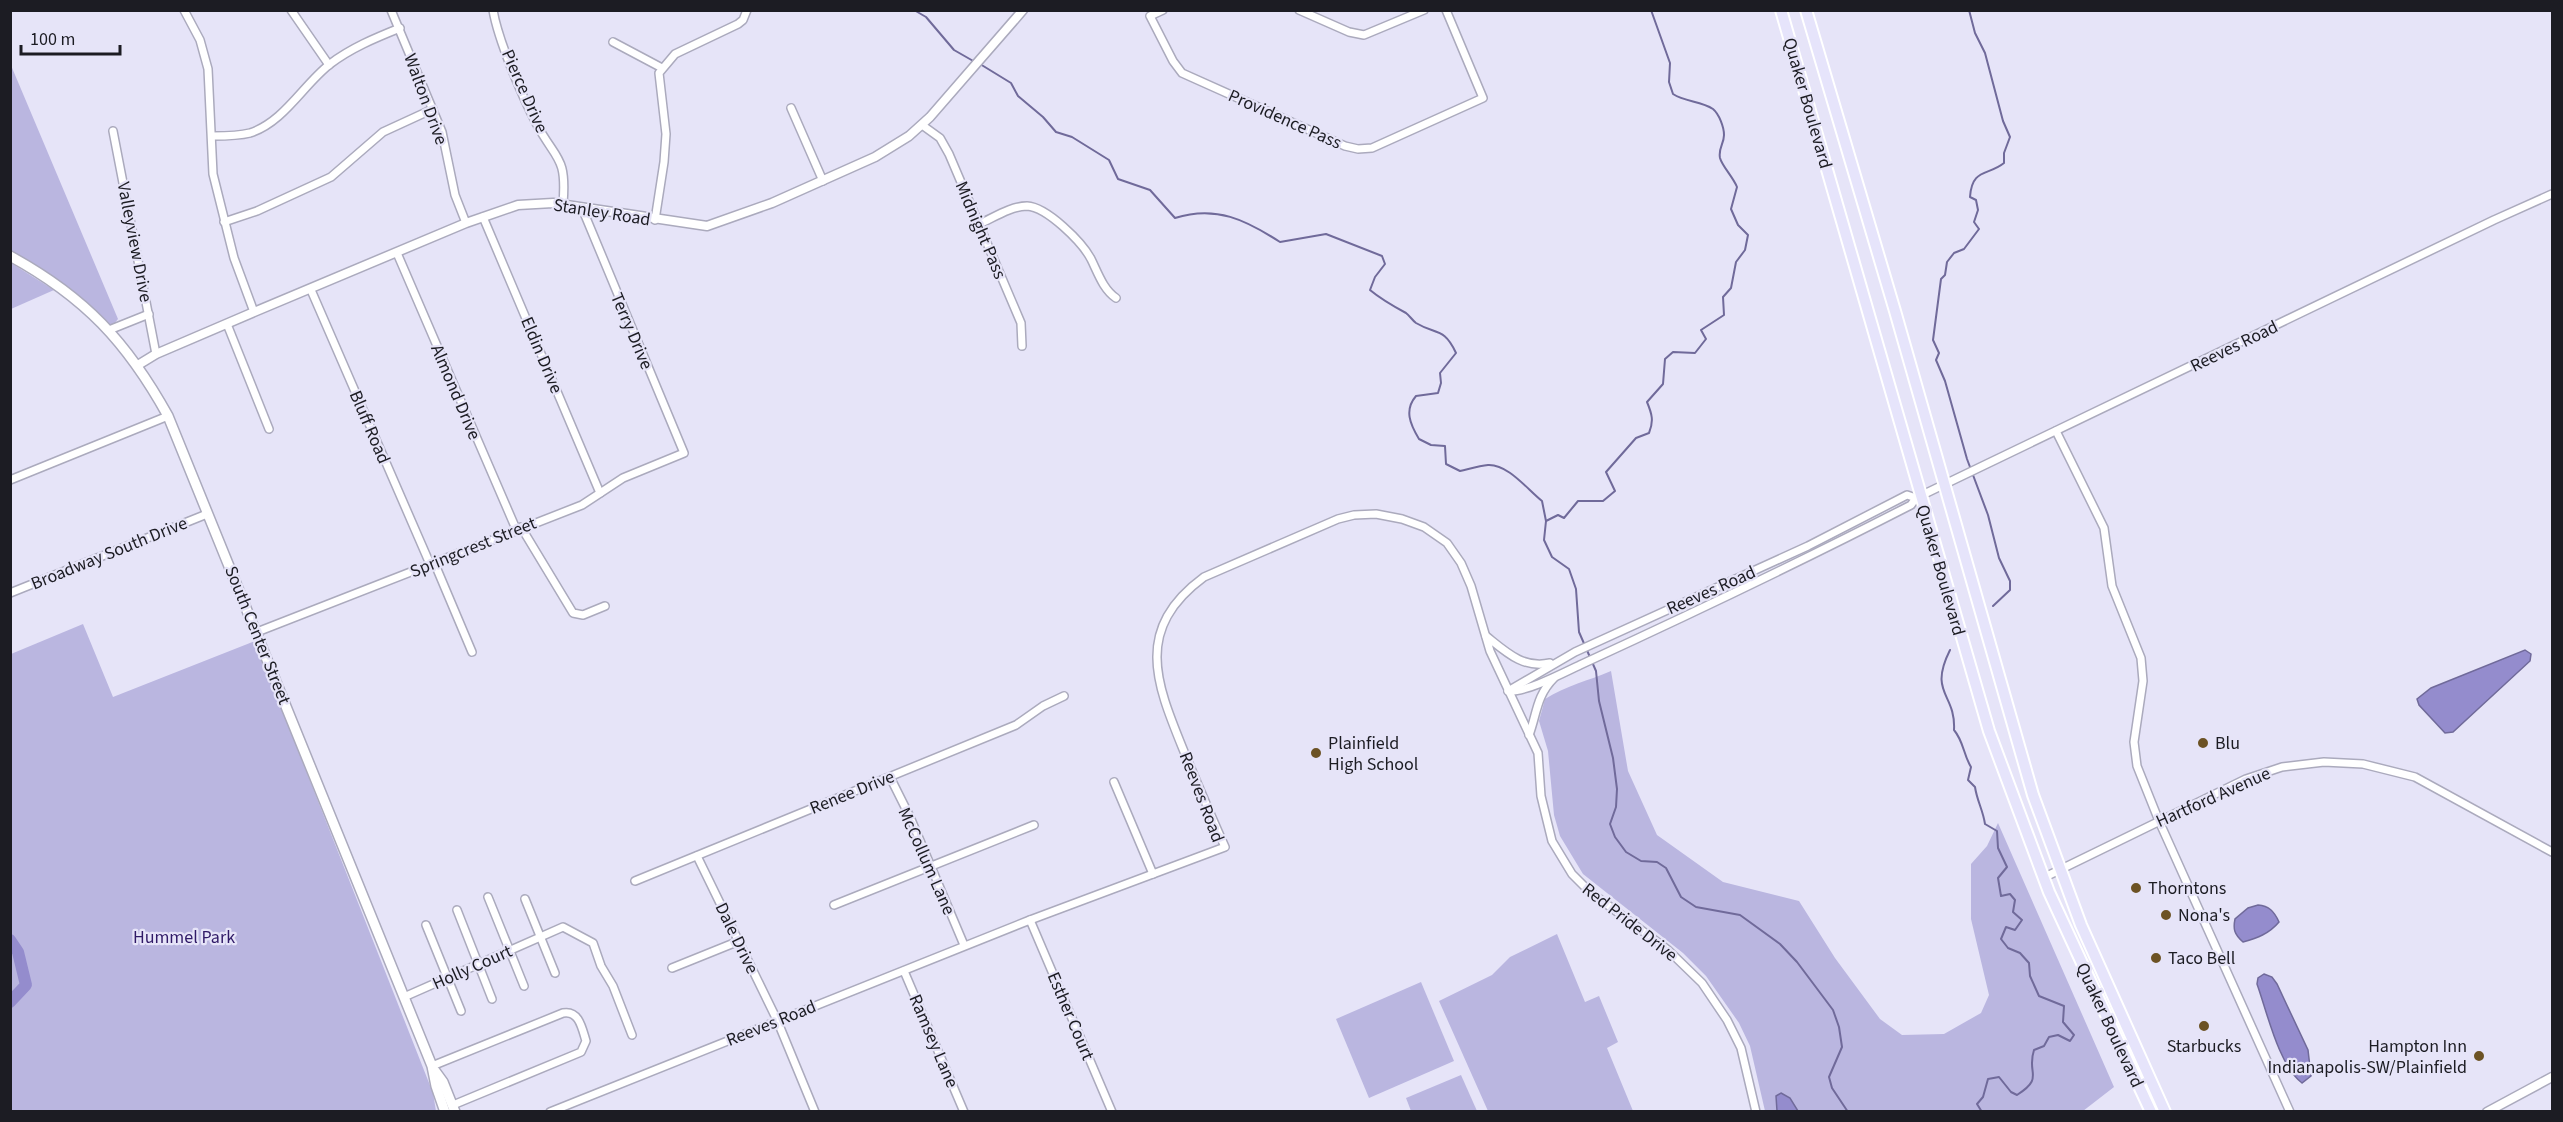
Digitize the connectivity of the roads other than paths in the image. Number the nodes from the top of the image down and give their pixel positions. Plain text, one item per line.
1 (184, 10) edge
2 (291, 10) edge
3 (391, 10) edge
4 (493, 10) edge
5 (747, 10) edge
6 (1023, 10) edge
7 (1163, 10) edge
8 (1299, 10) edge
9 (1424, 10) edge
10 (1446, 10) edge
11 (1781, 10) edge
12 (1806, 10) edge
13 (400, 28) junction
14 (613, 42) dead end
15 (329, 65) junction
16 (662, 68) junction
17 (791, 108) dead end
18 (433, 109) junction
19 (922, 125) junction
20 (113, 130) dead end
21 (213, 136) junction
22 (823, 181) junction
23 (2553, 194) edge
24 (562, 204) junction
25 (582, 208) junction
26 (483, 217) junction
27 (655, 220) junction
28 (224, 222) junction
29 (466, 223) junction
30 (979, 224) junction
31 (397, 253) junction
32 (10, 256) edge
33 (311, 290) junction
34 (1116, 298) dead end
35 (254, 312) junction
36 (149, 314) junction
37 (227, 324) junction
38 (109, 330) junction
39 (1022, 346) dead end
40 (156, 354) junction
41 (138, 365) junction
42 (168, 416) junction
43 (269, 429) dead end
44 (2055, 431) junction
45 (684, 453) joint
46 (10, 480) edge
47 (1943, 486) junction
48 (600, 493) junction
49 (1918, 497) junction
50 (207, 514) junction
51 (519, 528) junction
52 (432, 563) junction
53 (10, 593) edge
54 (605, 606) dead end
55 (257, 632) junction
56 (1486, 636) junction
57 (472, 652) dead end
58 (1558, 661) junction
59 (1556, 676) junction
60 (1508, 692) junction
61 (1064, 696) dead end
62 (1529, 735) junction
63 (890, 777) junction
64 (1114, 782) dead end
65 (2159, 821) junction
66 (1034, 825) dead end
67 (2553, 852) edge
68 (697, 856) junction
69 (930, 865) junction
70 (2060, 870) junction
71 (1153, 874) junction
72 (2043, 878) junction
73 (635, 881) dead end
74 (488, 897) dead end
75 (525, 899) dead end
76 (834, 905) dead end
77 (457, 910) dead end
78 (1030, 920) junction
79 (426, 926) dead end
80 (540, 936) junction
81 (739, 941) junction
82 (964, 945) junction
83 (509, 950) junction
84 (479, 965) junction
85 (672, 968) dead end
86 (904, 971) junction
87 (555, 973) dead end
88 (448, 979) junction
89 (524, 986) dead end
90 (404, 997) junction
91 (492, 999) dead end
92 (461, 1011) dead end
93 (777, 1020) junction
94 (632, 1035) dead end
95 (432, 1066) junction
96 (2553, 1077) edge
97 (451, 1109) edge
98 (550, 1112) edge
99 (815, 1112) edge
100 (964, 1112) edge
101 (1112, 1112) edge
102 (1756, 1112) edge
103 (2151, 1112) edge
104 (2165, 1112) edge
105 (2290, 1112) edge
106 (2487, 1112) edge

1 - 21 street
2 - 15 street
3 - 13 street, Walton Drive
4 - 24 street, Pierce Drive
5 - 16 street
6 - 19 street, Stanley Road
7 - 10 street, Providence Pass
8 - 9 street
11 - 49 main road, Quaker Boulevard
12 - 47 main road, Quaker Boulevard
13 - 15 street
13 - 18 street, Walton Drive
14 - 16 street
15 - 21 street
16 - 27 street
17 - 22 street
18 - 28 street
18 - 29 street, Walton Drive
19 - 22 street, Stanley Road
19 - 30 street, Midnight Pass
20 - 36 street, Valleyview Drive
21 - 28 street
22 - 27 street, Stanley Road
23 - 44 street, Reeves Road
24 - 25 street, Stanley Road
24 - 26 street, Stanley Road
25 - 27 street, Stanley Road
25 - 45 street, Terry Drive
26 - 29 street, Stanley Road
26 - 48 street, Eldin Drive
28 - 35 street
29 - 31 street, Stanley Road
30 - 34 street
30 - 39 street, Midnight Pass
31 - 33 street, Stanley Road
31 - 51 street, Almond Drive
32 - 38 main road, South Center Street
33 - 35 street, Stanley Road
33 - 52 street, Bluff Road
35 - 37 street, Stanley Road
36 - 38 street
36 - 40 street, Valleyview Drive
37 - 40 street, Stanley Road
37 - 43 street
38 - 41 main road, South Center Street
40 - 41 street, Stanley Road
41 - 42 main road, South Center Street
42 - 46 street
42 - 50 main road, South Center Street
44 - 47 street, Reeves Road
44 - 65 street
45 - 48 street, Springcrest Street
47 - 49 street, Reeves Road
47 - 70 main road, Quaker Boulevard
48 - 51 street, Springcrest Street
49 - 58 street, Reeves Road
49 - 59 street, Reeves Road
49 - 72 main road, Quaker Boulevard
50 - 53 street, Broadway South Drive
50 - 55 main road, South Center Street
51 - 52 street, Springcrest Street
51 - 54 street, Almond Drive
52 - 55 street, Springcrest Street
52 - 57 street, Bluff Road
55 - 90 main road, South Center Street
56 - 58 street
56 - 60 street, Reeves Road
56 - 71 street, Reeves Road
58 - 60 street, Reeves Road
59 - 60 street, Reeves Road
59 - 62 street
60 - 62 street, Red Pride Drive
61 - 63 street, Renee Drive
62 - 102 street, Red Pride Drive
63 - 68 street, Renee Drive
63 - 69 street, McCollum Lane
64 - 71 street
65 - 67 street, Hartford Avenue
65 - 70 street, Hartford Avenue
65 - 105 street
66 - 69 street
68 - 73 street, Renee Drive
68 - 81 street, Dale Drive
69 - 76 street
69 - 82 street, McCollum Lane
70 - 72 street, Hartford Avenue
70 - 104 main road, Quaker Boulevard
71 - 78 street, Reeves Road
72 - 103 main road, Quaker Boulevard
74 - 83 street
75 - 80 street
77 - 84 street
78 - 82 street, Reeves Road
78 - 101 street, Esther Court
79 - 88 street
80 - 83 street, Holly Court
80 - 87 street
80 - 94 street, Holly Court
81 - 85 street
81 - 93 street, Dale Drive
82 - 86 street, Reeves Road
83 - 84 street, Holly Court
83 - 89 street
84 - 88 street, Holly Court
84 - 91 street
86 - 93 street, Reeves Road
86 - 100 street, Ramsey Lane
88 - 90 street, Holly Court
88 - 92 street
90 - 95 main road, South Center Street
93 - 98 street, Reeves Road
93 - 99 street, Dale Drive
95 - 97 main road, South Center Street
95 - 97 street
96 - 106 street

